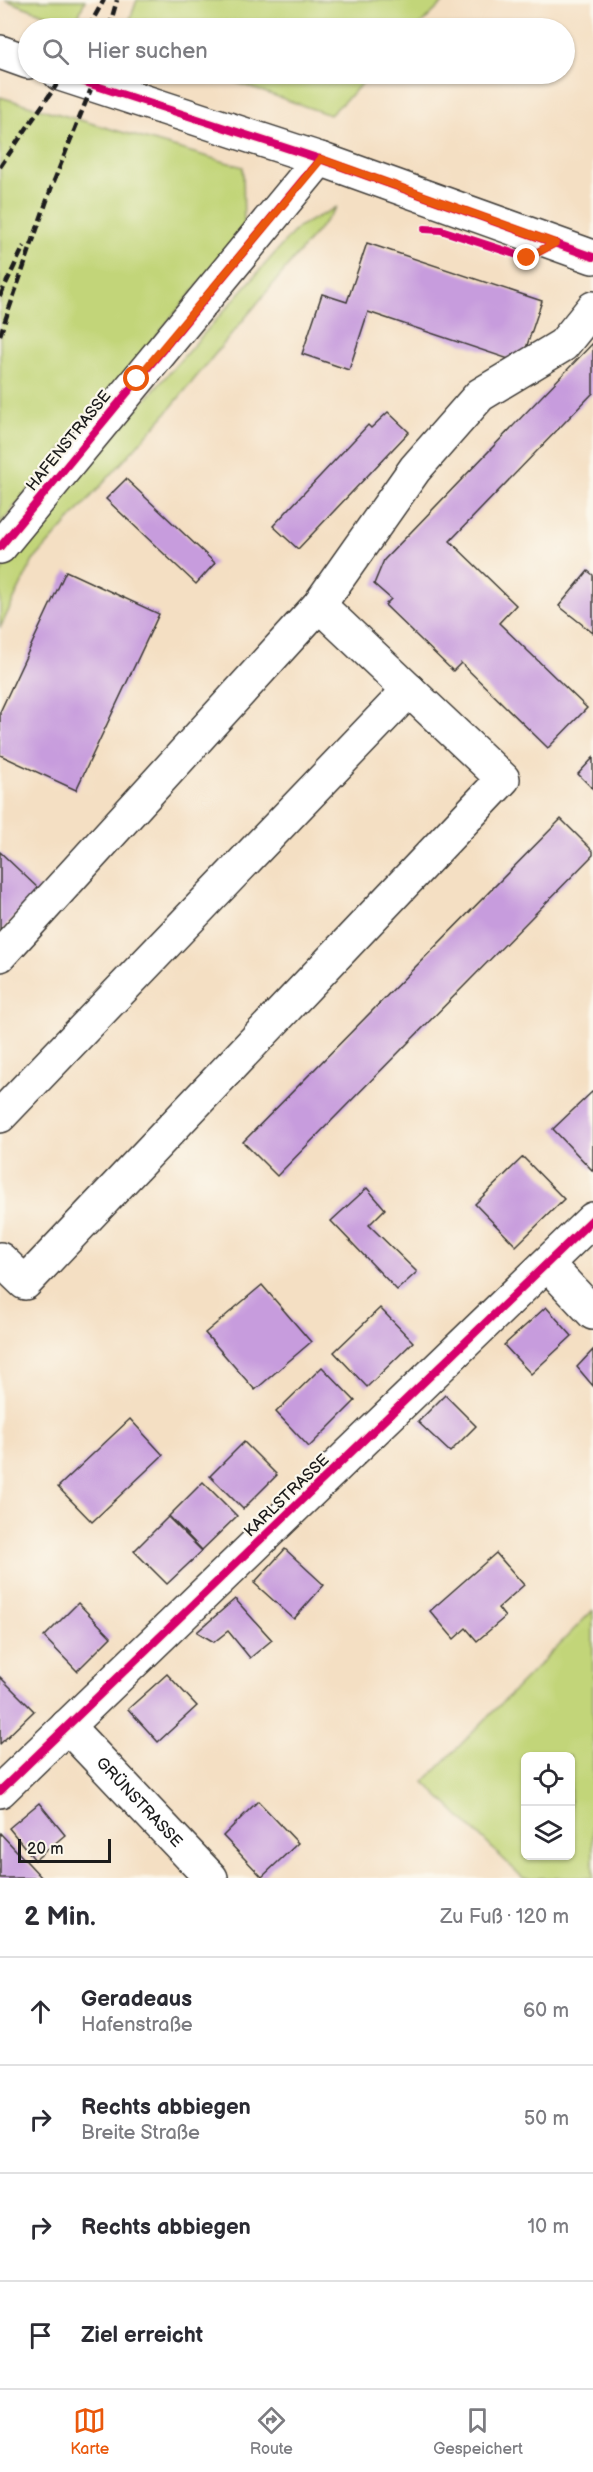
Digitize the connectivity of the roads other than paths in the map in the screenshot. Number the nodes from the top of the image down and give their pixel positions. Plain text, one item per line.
1 (0, 52) edge
2 (18, 58) edge
3 (91, 84) edge
4 (321, 159) junction
5 (593, 257) edge
6 (593, 308) edge
7 (0, 547) edge
8 (319, 605) junction
9 (409, 690) junction
10 (0, 954) edge
11 (1, 1113) edge
12 (593, 1220) edge
13 (0, 1259) edge
14 (547, 1264) junction
15 (593, 1313) edge
16 (67, 1726) junction
17 (0, 1791) edge
18 (211, 1878) edge

1 - 2 street
3 - 4 street
4 - 5 street
4 - 7 street, HAFENSTRASSE
6 - 8 street
8 - 9 street
8 - 10 street
9 - 11 street
9 - 13 street
12 - 14 street, KARLSTRASSE
14 - 15 street
14 - 16 street, KARLSTRASSE
16 - 17 street, KARLSTRASSE
16 - 18 street, GRÜNSTRASSE

